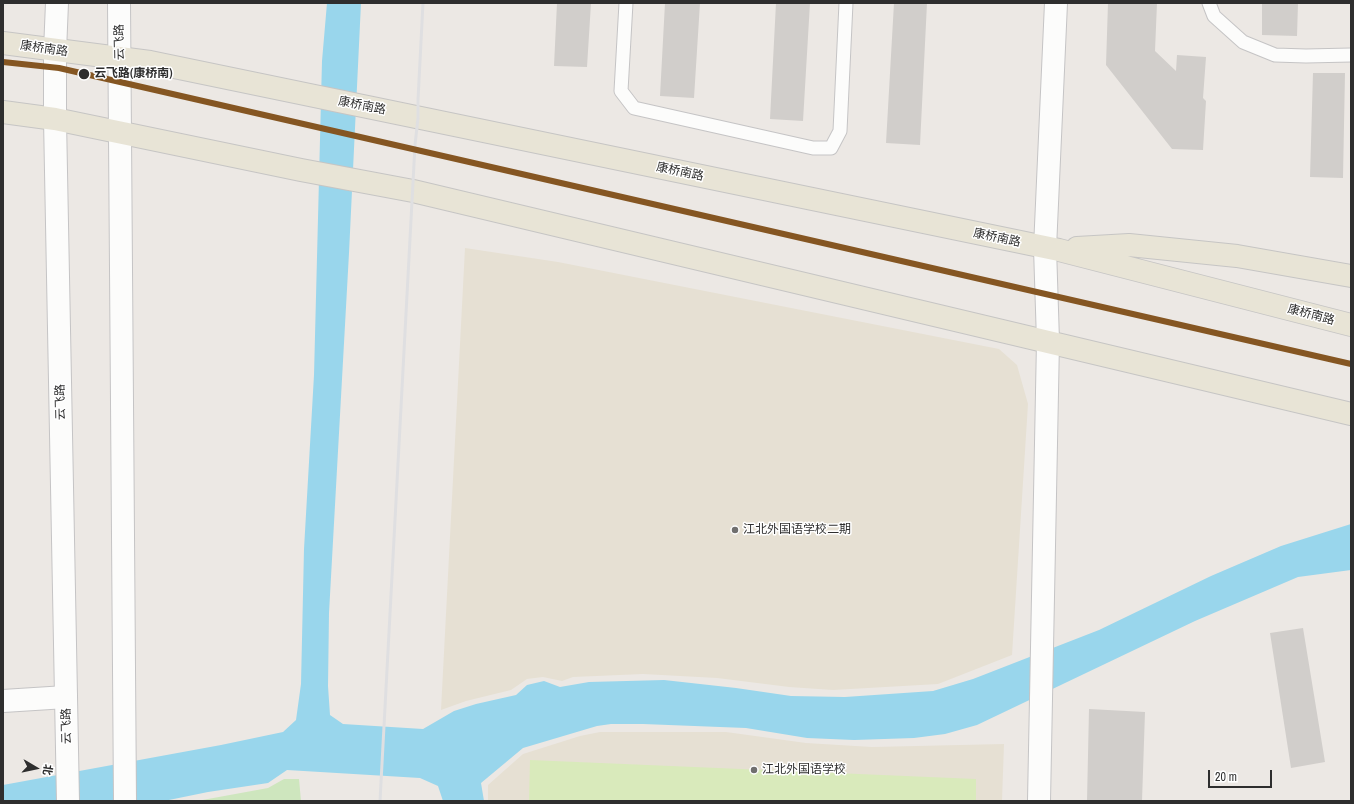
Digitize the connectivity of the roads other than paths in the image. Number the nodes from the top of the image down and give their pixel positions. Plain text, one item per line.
1 (57, 3) edge
2 (119, 3) edge
3 (626, 3) edge
4 (846, 3) edge
5 (1056, 3) edge
6 (1209, 3) edge
7 (3, 43) edge
8 (56, 51) junction
9 (1351, 55) edge
10 (120, 58) junction
11 (3, 112) edge
12 (56, 119) junction
13 (120, 132) junction
14 (1052, 249) junction
15 (1351, 276) edge
16 (1351, 325) edge
17 (1048, 341) junction
18 (1351, 414) edge
19 (66, 697) junction
20 (3, 702) edge
21 (68, 801) edge
22 (125, 801) edge
23 (1039, 801) edge

1 - 8 main road, 云飞路
2 - 10 main road, 云飞路
3 - 4 lane
5 - 14 main road
6 - 9 lane
7 - 8 main road, 康桥南路
8 - 10 main road, 康桥南路
8 - 12 main road, 云飞路
10 - 13 main road, 云飞路
10 - 14 main road, 康桥南路
11 - 12 main road
12 - 13 main road
12 - 19 main road, 云飞路
13 - 17 main road
13 - 22 main road, 云飞路
14 - 15 main road
14 - 16 main road, 康桥南路
14 - 17 main road
17 - 18 main road
17 - 23 main road
19 - 20 main road
19 - 21 main road, 云飞路

